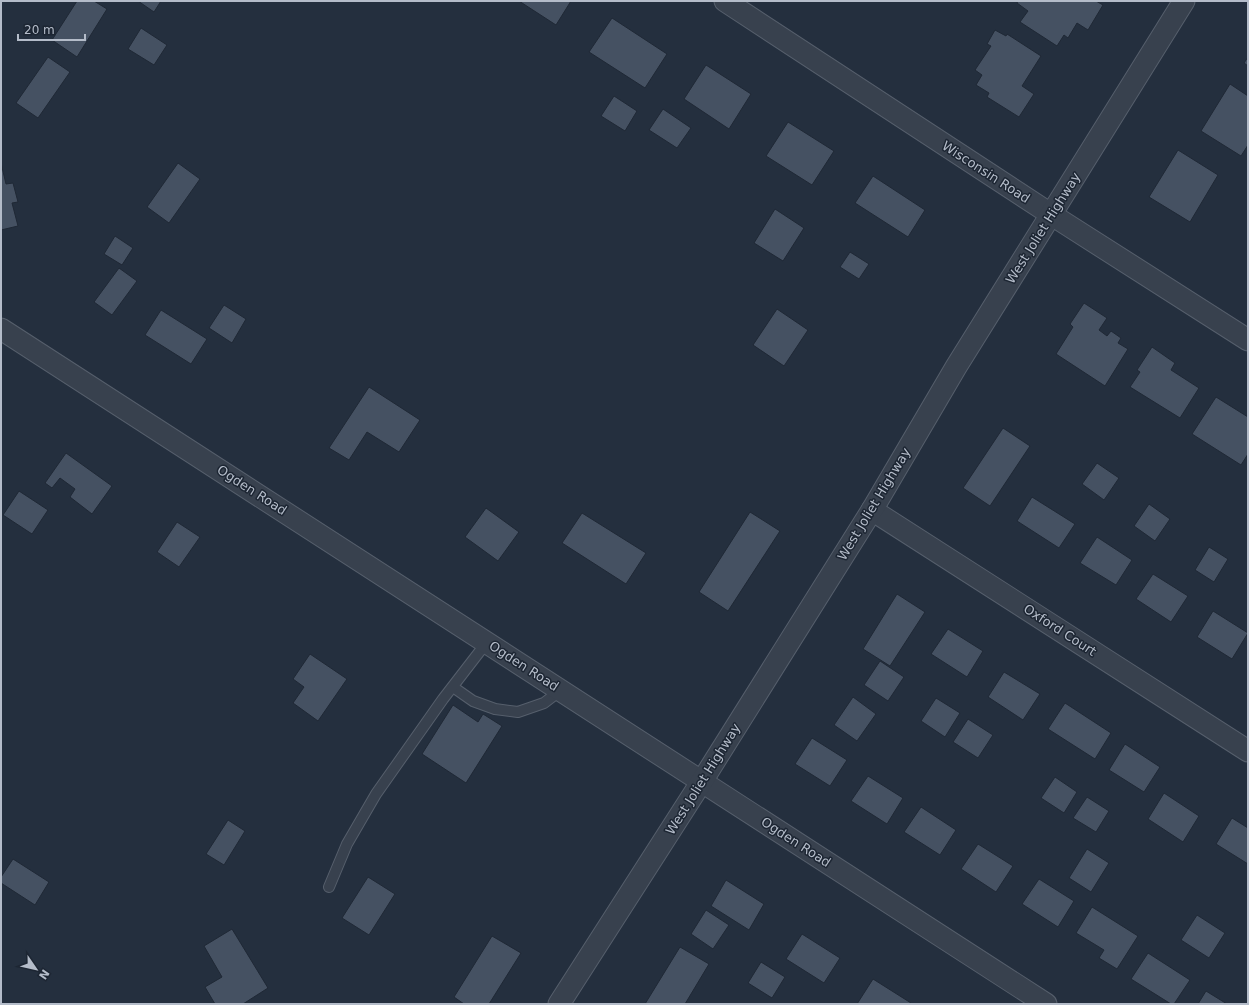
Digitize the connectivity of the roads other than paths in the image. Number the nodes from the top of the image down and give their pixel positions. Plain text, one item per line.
1 (725, 1) edge
2 (1184, 1) edge
3 (1052, 215) junction
4 (1, 328) edge
5 (1248, 340) edge
6 (872, 510) junction
7 (487, 642) junction
8 (453, 687) junction
9 (561, 690) junction
10 (1248, 751) edge
11 (702, 781) junction
12 (329, 887) dead end
13 (559, 1004) edge
14 (1046, 1004) edge

1 - 3 street, Wisconsin Road
2 - 3 street, West Joliet Highway
3 - 5 street, Wisconsin Road
3 - 6 street, West Joliet Highway
4 - 7 street, Ogden Road
6 - 10 street, Oxford Court
6 - 11 street, West Joliet Highway
7 - 8 lane
7 - 9 street, Ogden Road
8 - 9 lane
8 - 12 lane
9 - 11 street, Ogden Road
11 - 13 street, West Joliet Highway
11 - 14 street, Ogden Road

